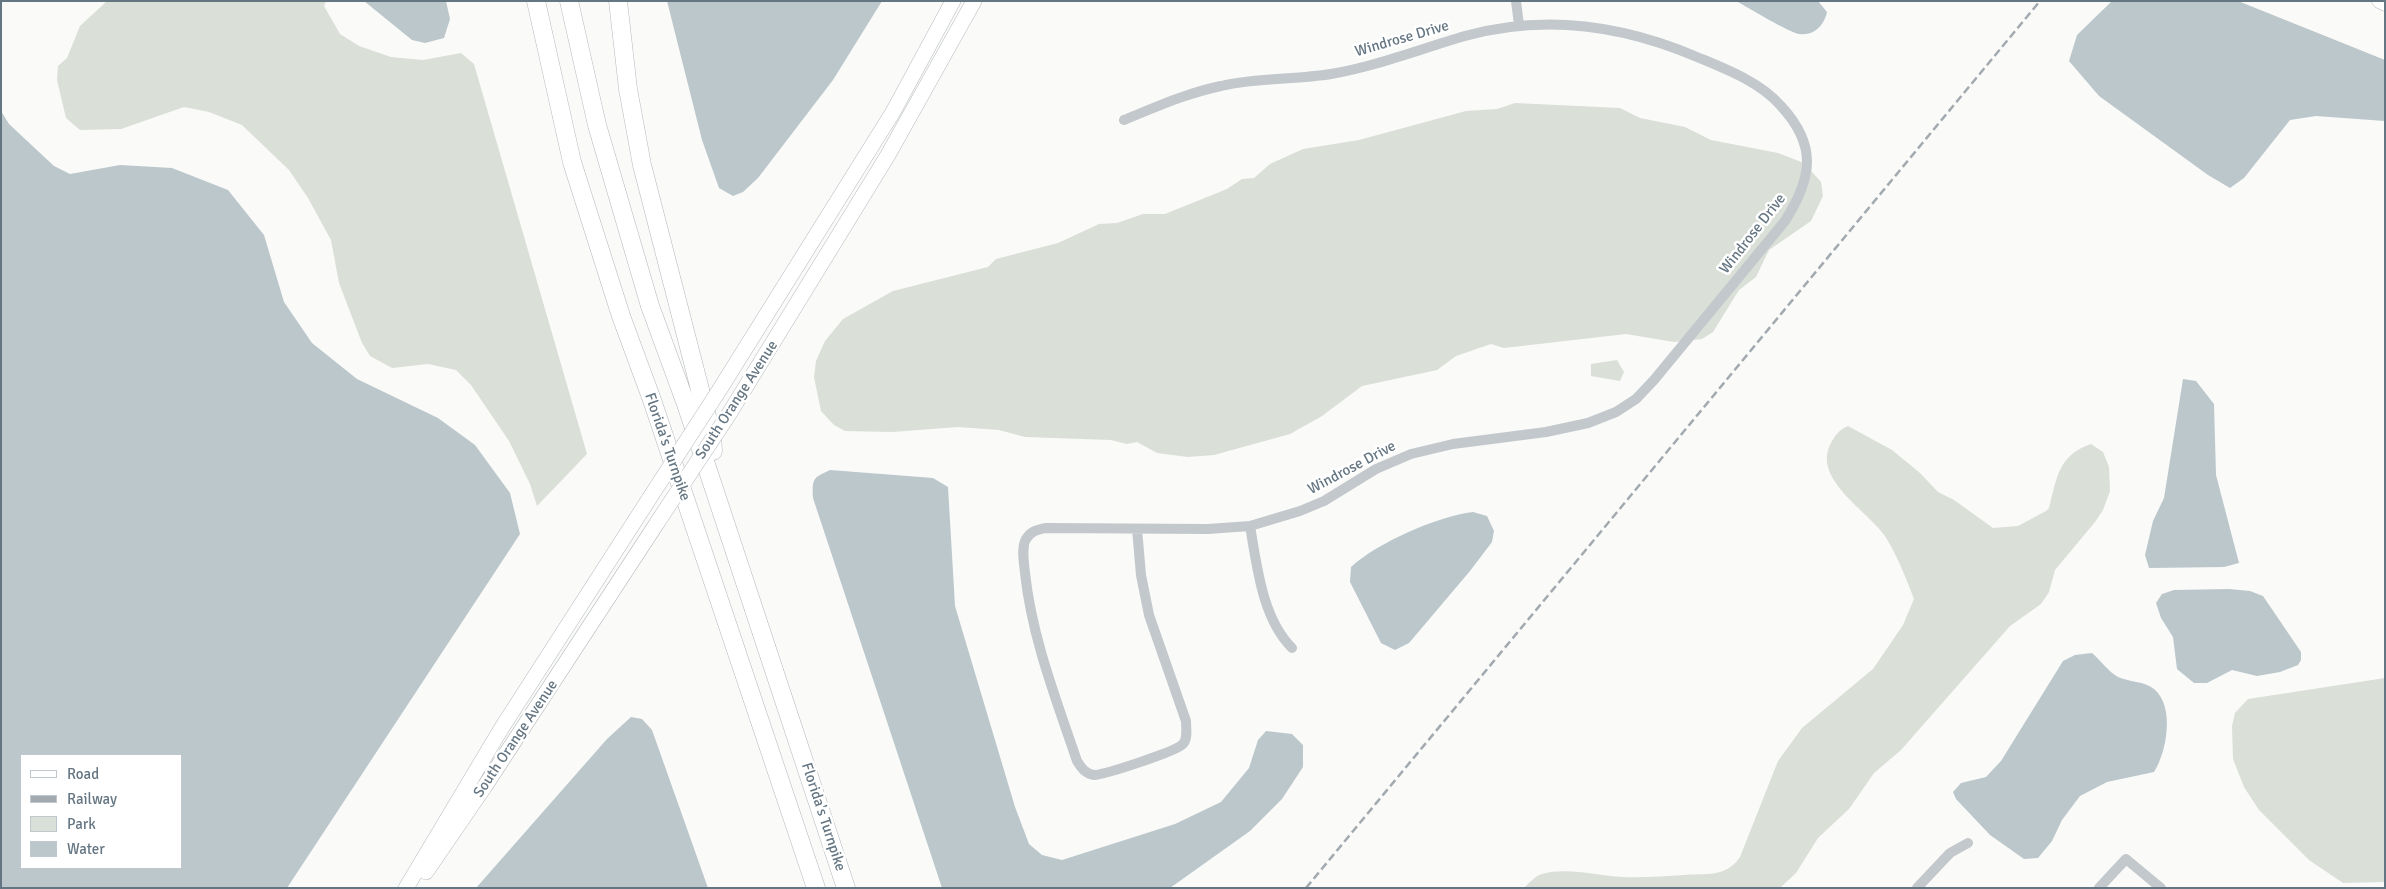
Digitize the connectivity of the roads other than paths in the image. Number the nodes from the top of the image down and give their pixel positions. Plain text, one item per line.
1 (530, 1) edge
2 (536, 1) edge
3 (568, 1) edge
4 (618, 1) edge
5 (953, 1) edge
6 (974, 1) edge
7 (1516, 1) edge
8 (2380, 1) edge
9 (2385, 4) edge
10 (1519, 25) junction
11 (1124, 120) dead end
12 (572, 162) junction
13 (713, 486) junction
14 (1250, 526) junction
15 (1137, 529) junction
16 (1292, 648) dead end
17 (1968, 843) dead end
18 (406, 888) edge
19 (415, 888) edge
20 (816, 888) edge
21 (846, 888) edge
22 (1917, 888) edge
23 (2099, 888) edge
24 (2161, 888) edge

1 - 12 highway
2 - 12 highway, Florida's Turnpike
3 - 13 highway, Florida's Turnpike
4 - 13 highway
5 - 18 main road, South Orange Avenue, bridge
6 - 19 main road, South Orange Avenue, bridge
7 - 10 street
8 - 9 main road
10 - 11 street, Windrose Drive
10 - 14 street, Windrose Drive
12 - 20 highway, Florida's Turnpike
13 - 21 highway, Florida's Turnpike
14 - 15 street, Windrose Drive
14 - 16 street
15 - 15 street, Windrose Drive
17 - 22 street
23 - 24 street

